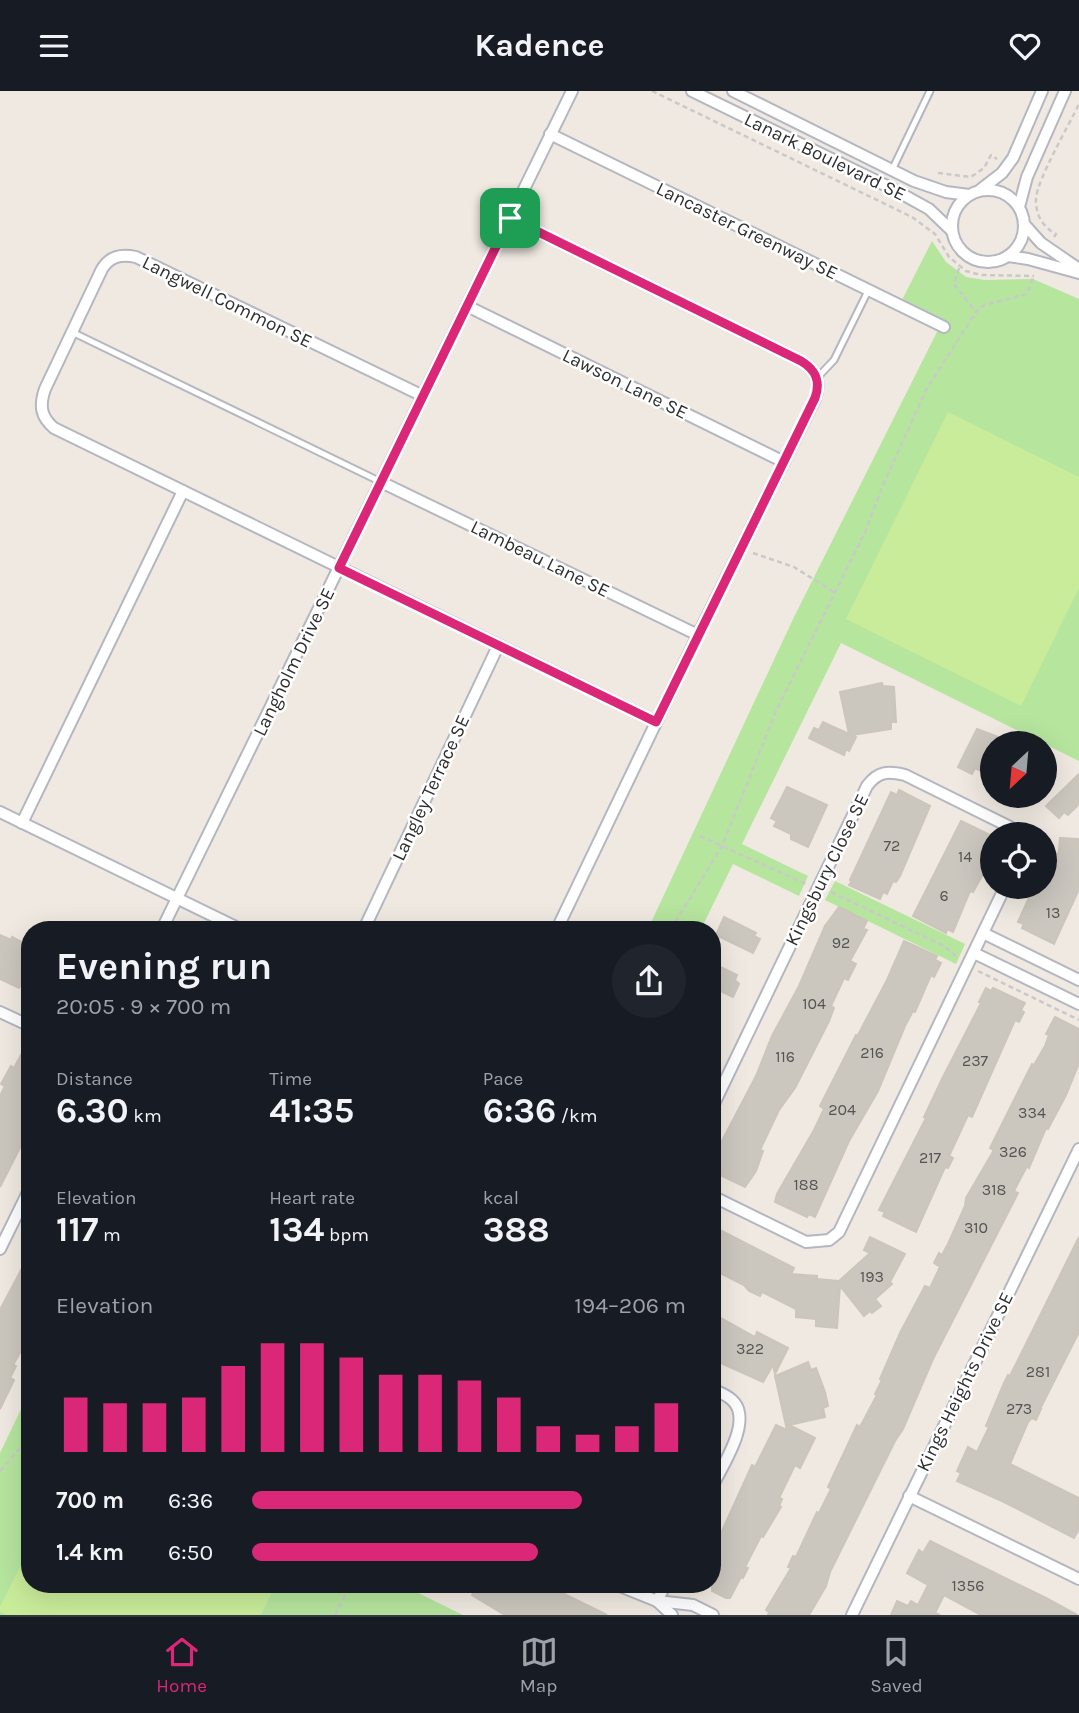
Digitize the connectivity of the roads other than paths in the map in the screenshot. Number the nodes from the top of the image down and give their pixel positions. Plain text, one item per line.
1 (572, 91) edge
2 (691, 91) edge
3 (733, 91) edge
4 (930, 91) edge
5 (1042, 91) edge
6 (1065, 91) edge
7 (551, 134) junction
8 (892, 170) junction
9 (974, 193) junction
10 (1019, 207) junction
11 (510, 218) junction
12 (1024, 224) junction
13 (952, 231) junction
14 (1008, 256) junction
15 (1079, 271) edge
16 (869, 290) junction
17 (467, 306) junction
18 (943, 327) dead end
19 (72, 332) junction
20 (817, 378) junction
21 (423, 396) junction
22 (784, 462) junction
23 (381, 482) junction
24 (183, 491) junction
25 (339, 568) junction
26 (698, 635) junction
27 (498, 646) junction
28 (656, 722) junction
29 (0, 813) edge
30 (1000, 822) edge
31 (22, 823) junction
32 (178, 899) junction
33 (999, 899) edge
34 (166, 921) edge
35 (223, 921) edge
36 (368, 921) edge
37 (561, 921) edge
38 (983, 933) junction
39 (974, 953) junction
40 (1079, 981) edge
41 (1079, 1004) edge
42 (0, 1012) edge
43 (21, 1022) edge
44 (721, 1089) edge
45 (1079, 1149) edge
46 (721, 1200) edge
47 (21, 1206) edge
48 (0, 1249) edge
49 (721, 1393) edge
50 (721, 1469) edge
51 (909, 1496) junction
52 (1079, 1579) edge
53 (637, 1593) edge
54 (661, 1593) edge
55 (657, 1601) junction
56 (672, 1615) edge
57 (713, 1615) edge
58 (852, 1615) edge

1 - 7 street, Langholm Drive SE
2 - 13 street, Lanark Boulevard SE
3 - 8 street, Lanark Boulevard SE
4 - 8 lane
5 - 9 street
6 - 10 street
7 - 11 street, Langholm Drive SE
7 - 16 street, Lancaster Greenway SE
8 - 9 street, Lanark Boulevard SE
9 - 10 street
9 - 13 street
10 - 12 street
11 - 17 street, Langholm Drive SE
11 - 20 street
12 - 14 street
12 - 15 street
13 - 14 street
14 - 15 street
16 - 18 street, Lancaster Greenway SE
16 - 20 lane
17 - 21 street, Langholm Drive SE
17 - 22 street, Lawson Lane SE
19 - 21 street, Langwell Common SE
19 - 23 lane
19 - 24 street, Langwell Common SE
20 - 22 street
21 - 23 street, Langholm Drive SE
22 - 26 street
23 - 25 street, Langholm Drive SE
23 - 26 street, Lambeau Lane SE
24 - 25 street, Langwell Common SE
24 - 31 street
25 - 27 street, Langwell Common SE
25 - 32 street, Langholm Drive SE
26 - 28 street
27 - 28 street, Langwell Common SE
27 - 36 street, Langley Terrace SE
28 - 37 street
29 - 31 street
30 - 44 street, Kingsbury Close SE
31 - 32 street
32 - 34 street, Langholm Drive SE
32 - 35 street
33 - 38 street
38 - 39 street
38 - 40 street
39 - 41 street
39 - 46 street
42 - 43 street
45 - 51 street, Kings Heights Drive SE
47 - 48 street
49 - 50 street
51 - 52 street
51 - 58 street, Kings Heights Drive SE
53 - 55 street
54 - 55 street
55 - 56 street
55 - 57 street

